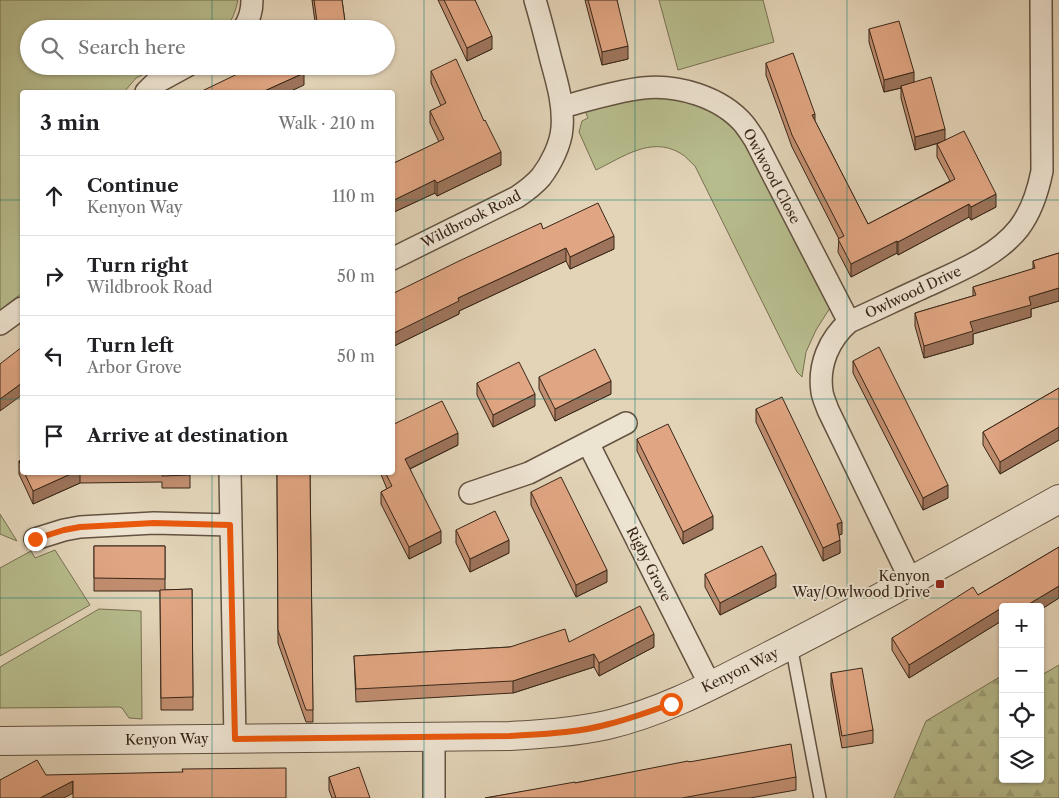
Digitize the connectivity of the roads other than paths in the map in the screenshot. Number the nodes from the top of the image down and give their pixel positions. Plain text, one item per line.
1 (252, 0) edge
2 (535, 0) edge
3 (1041, 0) edge
4 (248, 20) edge
5 (170, 75) edge
6 (148, 90) edge
7 (562, 107) junction
8 (395, 258) edge
9 (20, 309) edge
10 (849, 322) junction
11 (0, 324) edge
12 (626, 423) dead end
13 (588, 443) junction
14 (230, 475) edge
15 (470, 493) dead end
16 (1059, 499) edge
17 (230, 525) junction
18 (35, 539) dead end
19 (911, 581) junction
20 (791, 645) junction
21 (710, 685) junction
22 (434, 736) junction
23 (235, 739) junction
24 (0, 742) edge
25 (434, 798) edge
26 (820, 798) edge

1 - 4 street
2 - 7 street, Wildbrook Road
3 - 10 street, Owlwood Drive
5 - 6 street
7 - 8 street, Wildbrook Road
7 - 10 street, Owlwood Close
9 - 11 street
10 - 19 street, Owlwood Drive
12 - 13 street
13 - 15 street
13 - 21 street, Rigby Grove
14 - 17 street
16 - 19 street, Kenyon Way
17 - 18 street
17 - 23 street
19 - 20 street, Kenyon Way
20 - 21 street, Kenyon Way
20 - 26 lane
21 - 22 street, Kenyon Way
22 - 23 street, Kenyon Way
22 - 25 street
23 - 24 street, Kenyon Way

